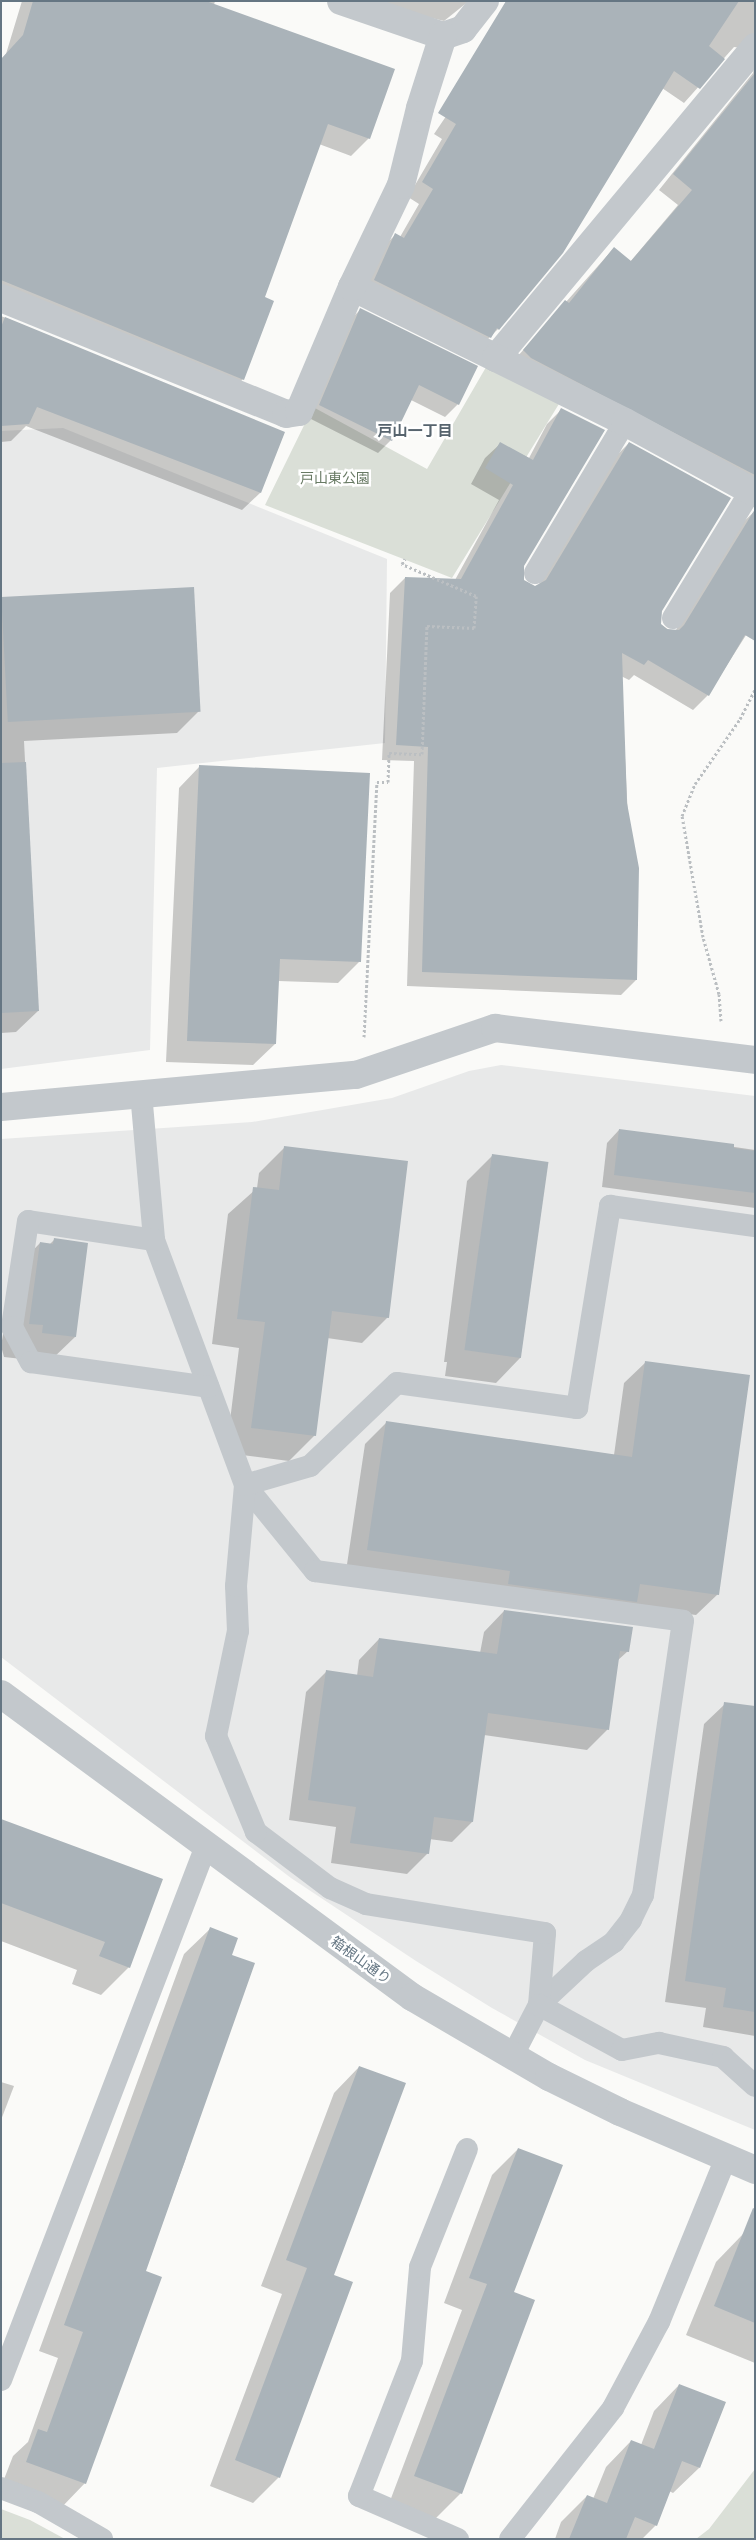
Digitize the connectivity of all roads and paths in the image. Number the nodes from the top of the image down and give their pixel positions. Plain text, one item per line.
1 (341, 1) edge
2 (485, 1) edge
3 (443, 36) junction
4 (753, 53) edge
5 (352, 287) junction
6 (1, 298) edge
7 (496, 358) junction
8 (625, 422) junction
9 (753, 492) edge
10 (405, 558) dead end
11 (535, 572) dead end
12 (673, 618) dead end
13 (755, 689) edge
14 (721, 1029) dead end
15 (364, 1043) dead end
16 (755, 1060) edge
17 (140, 1094) junction
18 (1, 1108) edge
19 (755, 1226) edge
20 (154, 1240) junction
21 (10, 1283) edge
22 (208, 1387) junction
23 (245, 1485) junction
24 (1, 1694) edge
25 (206, 1846) junction
26 (539, 2005) junction
27 (512, 2057) junction
28 (755, 2086) edge
29 (467, 2149) dead end
30 (726, 2158) junction
31 (755, 2170) edge
32 (1, 2380) edge
33 (1, 2488) edge
34 (102, 2539) edge
35 (458, 2539) edge
36 (510, 2539) edge

1 - 3 street
2 - 3 street
3 - 5 street
4 - 7 street
5 - 6 street
5 - 7 street
7 - 8 street
8 - 9 street
8 - 11 lane
9 - 12 lane
10 - 15 path
13 - 14 path
16 - 17 street
17 - 18 street
17 - 20 lane
19 - 23 lane
20 - 21 lane
20 - 22 lane
21 - 22 lane
22 - 23 lane
23 - 26 lane
23 - 26 lane
24 - 25 street, 箱根山通り
25 - 27 street, 箱根山通り
25 - 32 lane
26 - 27 lane
26 - 28 lane
27 - 30 street, 箱根山通り
29 - 35 lane
30 - 31 street, 箱根山通り
30 - 36 lane
33 - 34 lane

